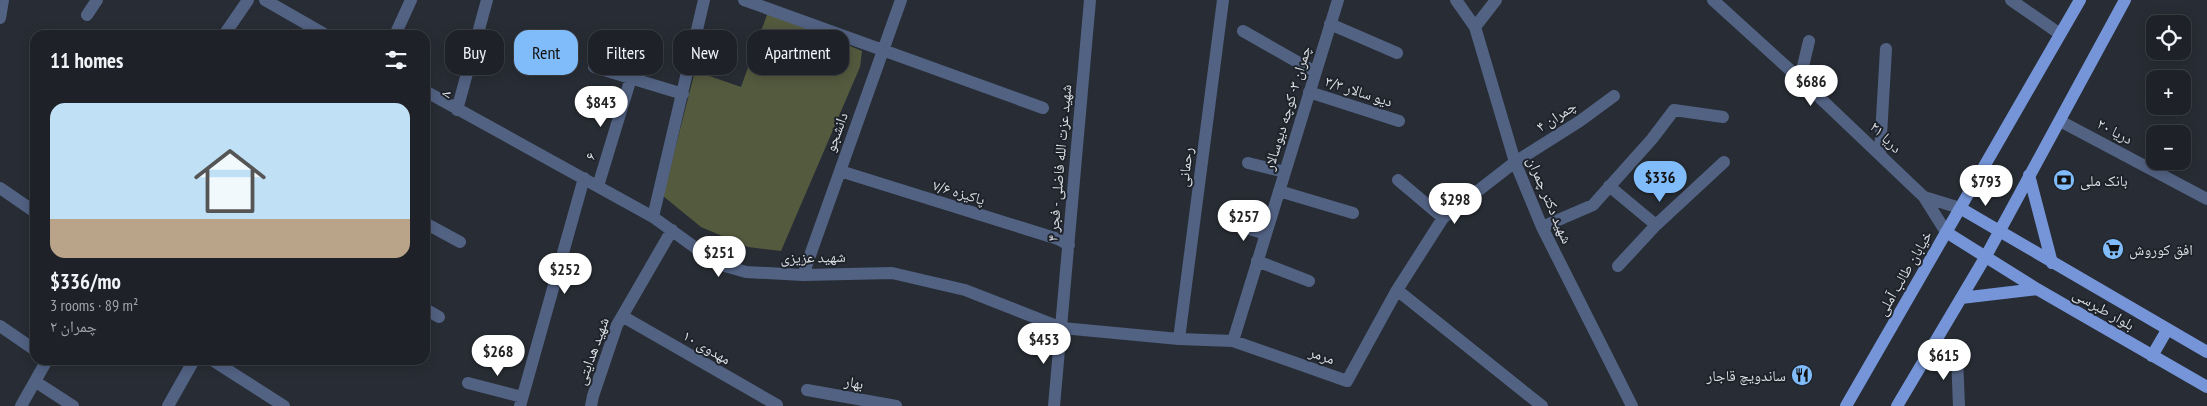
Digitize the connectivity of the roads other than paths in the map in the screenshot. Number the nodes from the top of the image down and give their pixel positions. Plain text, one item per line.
1 (3, 0) edge
2 (97, 0) edge
3 (248, 0) edge
4 (265, 0) edge
5 (411, 0) edge
6 (487, 0) edge
7 (704, 0) edge
8 (744, 0) edge
9 (901, 0) edge
10 (1223, 0) edge
11 (1338, 0) edge
12 (1456, 0) edge
13 (1496, 0) edge
14 (1713, 0) edge
15 (2011, 0) edge
16 (2080, 0) edge
17 (2125, 0) edge
18 (1087, 1) edge
19 (87, 14) dead end
20 (0, 18) edge
21 (1330, 24) junction
22 (1475, 27) junction
23 (227, 30) edge
24 (317, 30) edge
25 (397, 30) edge
26 (1243, 31) dead end
27 (2060, 34) junction
28 (1809, 41) dead end
29 (1886, 49) dead end
30 (883, 50) junction
31 (1397, 53) dead end
32 (1315, 72) junction
33 (621, 75) edge
34 (631, 78) junction
35 (1800, 79) junction
36 (1309, 92) junction
37 (430, 94) edge
38 (684, 94) junction
39 (1614, 96) dead end
40 (1043, 108) dead end
41 (457, 110) junction
42 (1723, 117) dead end
43 (1399, 121) dead end
44 (2060, 121) junction
45 (1880, 153) junction
46 (1515, 162) junction
47 (1724, 162) dead end
48 (1248, 163) dead end
49 (840, 171) junction
50 (1285, 172) junction
51 (2029, 175) junction
52 (584, 178) junction
53 (1398, 180) dead end
54 (598, 186) junction
55 (1610, 186) junction
56 (0, 188) edge
57 (1279, 192) junction
58 (1924, 197) junction
59 (2207, 199) edge
60 (1960, 208) junction
61 (30, 209) edge
62 (1353, 213) dead end
63 (653, 217) junction
64 (1443, 218) junction
65 (1230, 223) dead end
66 (1656, 225) junction
67 (430, 226) edge
68 (1542, 227) junction
69 (672, 230) junction
70 (1999, 230) junction
71 (1946, 232) junction
72 (1266, 234) junction
73 (460, 242) dead end
74 (1069, 245) junction
75 (1986, 256) junction
76 (1257, 261) junction
77 (2052, 263) junction
78 (1618, 266) dead end
79 (803, 275) junction
80 (1309, 281) dead end
81 (2037, 289) junction
82 (1397, 290) junction
83 (1962, 298) junction
84 (430, 312) edge
85 (622, 316) junction
86 (439, 317) dead end
87 (0, 326) edge
88 (1062, 328) junction
89 (2167, 330) junction
90 (1179, 339) junction
91 (1233, 341) junction
92 (30, 347) edge
93 (2207, 352) edge
94 (1957, 356) dead end
95 (2152, 356) junction
96 (44, 365) edge
97 (191, 365) edge
98 (220, 365) edge
99 (36, 382) junction
100 (468, 383) dead end
101 (2207, 387) edge
102 (807, 390) dead end
103 (521, 402) edge
104 (21, 406) edge
105 (73, 406) edge
106 (168, 406) edge
107 (284, 406) edge
108 (591, 406) edge
109 (777, 406) edge
110 (896, 406) edge
111 (1054, 406) edge
112 (1542, 406) edge
113 (1632, 406) edge
114 (1846, 406) edge
115 (1897, 406) edge
116 (1959, 406) edge

1 - 20 street
2 - 19 street
3 - 23 street
4 - 24 street
5 - 25 street
6 - 41 street, ۸
7 - 38 street
8 - 30 street
9 - 30 street, دانشجو
10 - 90 street, رحمانی
11 - 21 street, چمران ۳- كوچه ديوسالار
12 - 22 street, شهید دکتر چمران
13 - 22 street
14 - 35 street, دریا ۲۱
15 - 27 street
16 - 27 main road, خیابان طالب آملی
17 - 44 main road
18 - 74 street, شهید عزت الله فاضلی - فجر ۴
21 - 31 street
21 - 32 street, چمران ۳- كوچه ديوسالار
22 - 46 street, شهید دکتر چمران
26 - 32 street
27 - 60 main road, خیابان طالب آملی
28 - 35 street
29 - 45 street
30 - 40 street
30 - 49 street, دانشجو
32 - 36 street, چمران ۳- كوچه ديوسالار
33 - 34 street
34 - 38 street
34 - 54 street, ۶
35 - 45 street, دریا ۲۱
36 - 43 street, دیو سالار ۳/۳
36 - 50 street, چمران ۳- كوچه ديوسالار
37 - 41 street, شهید عزیزی
38 - 63 street
39 - 46 street, چمران ۴
41 - 52 street, شهید عزیزی
42 - 55 street
44 - 51 main road
44 - 59 street, دریا ۲۰
45 - 58 street, دریا ۲۱
46 - 64 street, چمران ۴
46 - 68 street, شهید دکتر چمران
47 - 66 street
48 - 50 street
49 - 74 street, پاکیزه ۷/۶
49 - 79 street, دانشجو
50 - 57 street, چمران ۳- كوچه ديوسالار
51 - 70 main road
51 - 77 main road
52 - 54 street, شهید عزیزی
52 - 103 street
53 - 64 street
54 - 63 street, شهید عزیزی
55 - 66 street
55 - 68 street
56 - 61 street
57 - 62 street
57 - 72 street, چمران ۳- كوچه ديوسالار
58 - 60 street, دریا ۲۱
58 - 71 street, دریا ۲۱
60 - 70 main road, بلوار طبرسی
60 - 71 main road, خیابان طالب آملی
63 - 69 street, شهید عزیزی
64 - 82 street, چمران ۴
65 - 72 street
66 - 78 street
67 - 73 street
68 - 113 street, شهید دکتر چمران
69 - 79 street, شهید عزیزی
69 - 85 street, شهید هدایتی
70 - 75 main road
70 - 77 main road, بلوار طبرسی
71 - 75 main road, بلوار طبرسی
71 - 114 main road, خیابان طالب آملی
72 - 76 street, چمران ۳- كوچه ديوسالار
74 - 88 street, شهید عزت الله فاضلی - فجر ۴
75 - 81 main road, بلوار طبرسی
75 - 83 main road
76 - 80 street
76 - 91 street, چمران ۳- كوچه ديوسالار
77 - 89 main road, بلوار طبرسی
79 - 88 street, شهید عزیزی
81 - 83 main road
81 - 95 main road, بلوار طبرسی
82 - 91 street, مرمر
82 - 112 street
83 - 115 main road
84 - 86 street
85 - 108 street, شهید هدایتی
85 - 109 street, مهدوی ۱۰
87 - 92 street
88 - 90 street, مرمر
88 - 111 street, شهید عزت الله فاضلی - فجر ۴
89 - 93 main road, بلوار طبرسی
89 - 95 main road
90 - 91 street, مرمر
94 - 116 street
95 - 101 main road, بلوار طبرسی
96 - 99 street
97 - 106 street
98 - 107 street
99 - 104 street
99 - 105 street
100 - 103 street
102 - 110 street, بهار

